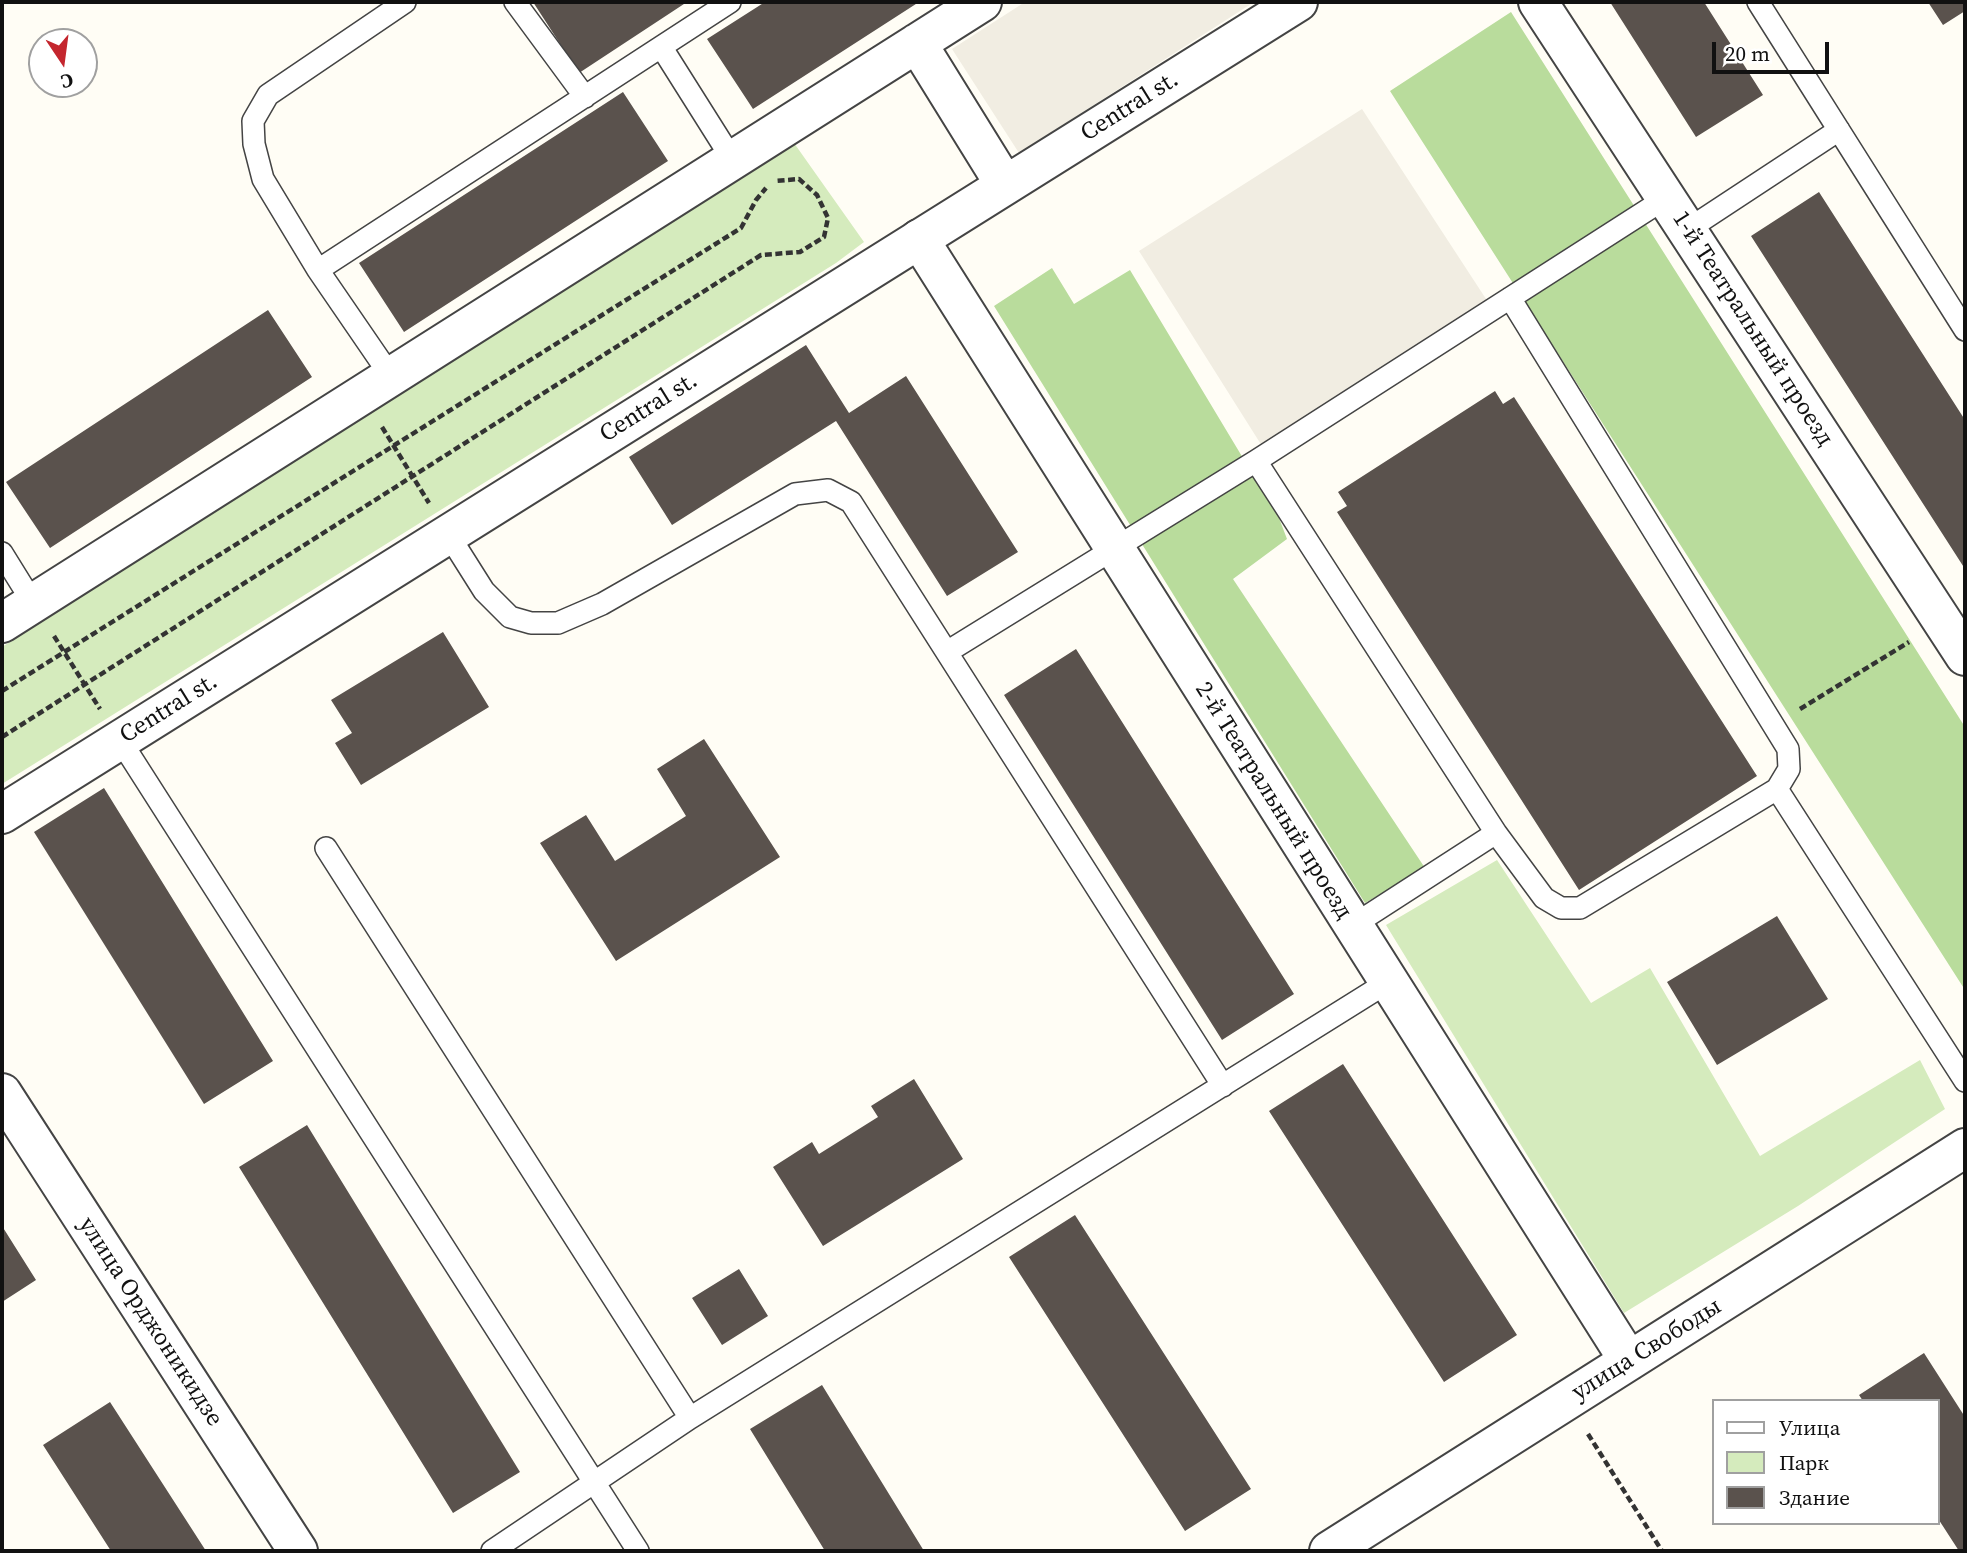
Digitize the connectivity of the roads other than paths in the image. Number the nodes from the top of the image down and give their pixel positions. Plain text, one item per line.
1 (405, 2) edge
2 (515, 2) edge
3 (730, 2) edge
4 (982, 2) edge
5 (1298, 2) edge
6 (1538, 2) edge
7 (1758, 2) edge
8 (917, 43) junction
9 (662, 47) junction
10 (585, 97) junction
11 (1839, 130) junction
12 (732, 159) junction
13 (1005, 185) junction
14 (1666, 198) junction
15 (1687, 230) junction
16 (919, 239) junction
17 (318, 270) junction
18 (1510, 298) junction
19 (1965, 330) edge
20 (375, 385) junction
21 (1256, 461) junction
22 (447, 534) junction
23 (1115, 550) junction
24 (2, 553) edge
25 (17, 613) edge
26 (947, 652) junction
27 (1965, 656) edge
28 (120, 740) junction
29 (1777, 789) junction
30 (2, 814) edge
31 (1496, 833) junction
32 (326, 848) dead end
33 (1352, 926) junction
34 (1388, 982) junction
35 (1965, 1081) edge
36 (1223, 1086) junction
37 (2, 1093) edge
38 (1965, 1148) edge
39 (1629, 1361) junction
40 (690, 1418) junction
41 (594, 1482) junction
42 (298, 1551) edge
43 (492, 1551) edge
44 (638, 1551) edge
45 (1329, 1551) edge

1 - 17 lane
2 - 10 lane
3 - 9 lane
4 - 8 street
5 - 13 street, Central st.
6 - 14 street, 1-й Театральный проезд
7 - 11 lane
8 - 12 street
8 - 13 street
9 - 10 lane
9 - 12 lane
10 - 17 lane
11 - 15 lane
11 - 19 lane
12 - 20 street
13 - 16 street, Central st.
14 - 15 street, 1-й Театральный проезд
14 - 18 lane
15 - 27 street, 1-й Театральный проезд
16 - 22 street, Central st.
16 - 23 street, 2-й Театральный проезд
17 - 20 lane
18 - 21 lane
18 - 29 lane
20 - 25 street
21 - 23 lane
21 - 31 lane
22 - 26 lane
22 - 28 street, Central st.
23 - 26 lane
23 - 33 street, 2-й Театральный проезд
24 - 25 lane
26 - 36 lane
28 - 30 street, Central st.
28 - 41 lane
29 - 31 lane
29 - 35 lane
31 - 33 lane
32 - 40 lane
33 - 34 street, 2-й Театральный проезд
34 - 36 lane
34 - 39 street, 2-й Театральный проезд
36 - 40 lane
37 - 42 street, улица Орджоникидзе
38 - 39 street, улица Свободы
39 - 45 street, улица Свободы
40 - 41 lane
41 - 43 lane
41 - 44 lane

